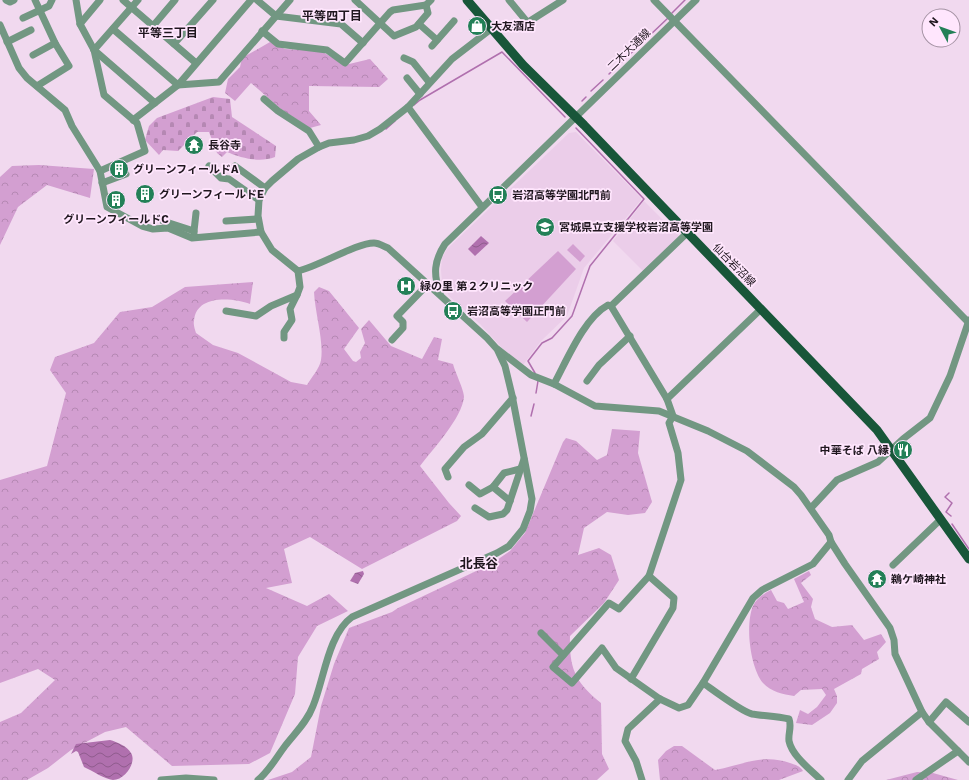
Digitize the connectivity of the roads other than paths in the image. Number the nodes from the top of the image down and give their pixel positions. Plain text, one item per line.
1 (6, 0) edge
2 (14, 0) edge
3 (34, 0) edge
4 (52, 0) edge
5 (76, 0) edge
6 (100, 0) edge
7 (123, 0) edge
8 (138, 0) edge
9 (175, 0) edge
10 (213, 0) edge
11 (251, 0) edge
12 (257, 0) edge
13 (290, 0) edge
14 (354, 0) edge
15 (467, 0) edge
16 (510, 0) edge
17 (563, 0) edge
18 (654, 0) edge
19 (696, 0) edge
20 (428, 2) edge
21 (132, 8) junction
22 (39, 10) junction
23 (276, 16) junction
24 (23, 18) dead end
25 (454, 21) dead end
26 (675, 21) junction
27 (380, 23) junction
28 (528, 23) junction
29 (80, 24) junction
30 (419, 24) junction
31 (0, 25) edge
32 (153, 26) junction
33 (113, 29) junction
34 (491, 29) junction
35 (31, 30) dead end
36 (262, 31) junction
37 (7, 42) junction
38 (55, 43) junction
39 (363, 43) junction
40 (174, 44) junction
41 (94, 50) junction
42 (34, 55) dead end
43 (404, 58) dead end
44 (196, 63) junction
45 (408, 78) dead end
46 (429, 82) junction
47 (178, 85) junction
48 (37, 86) junction
49 (420, 94) junction
50 (264, 99) dead end
51 (155, 103) junction
52 (408, 107) junction
53 (576, 117) junction
54 (133, 120) junction
55 (319, 147) junction
56 (209, 166) dead end
57 (235, 166) dead end
58 (100, 171) junction
59 (126, 174) dead end
60 (102, 183) junction
61 (265, 188) junction
62 (259, 200) junction
63 (482, 207) junction
64 (196, 213) dead end
65 (258, 219) junction
66 (162, 220) dead end
67 (226, 221) dead end
68 (261, 232) junction
69 (687, 233) junction
70 (194, 234) junction
71 (298, 271) junction
72 (428, 284) junction
73 (297, 295) junction
74 (446, 299) junction
75 (611, 306) junction
76 (761, 309) junction
77 (226, 311) dead end
78 (969, 322) edge
79 (630, 336) junction
80 (284, 338) dead end
81 (392, 340) dead end
82 (496, 348) junction
83 (587, 381) dead end
84 (554, 384) junction
85 (513, 398) junction
86 (667, 399) junction
87 (673, 416) junction
88 (892, 451) junction
89 (525, 456) junction
90 (520, 469) junction
91 (448, 477) dead end
92 (469, 485) dead end
93 (492, 487) junction
94 (510, 501) junction
95 (475, 508) dead end
96 (811, 508) junction
97 (940, 520) junction
98 (831, 542) junction
99 (969, 559) edge
100 (893, 565) dead end
101 (649, 576) junction
102 (541, 632) dead end
103 (563, 655) junction
104 (631, 679) junction
105 (703, 683) junction
106 (660, 699) junction
107 (922, 712) junction
108 (929, 722) junction
109 (969, 722) edge
110 (958, 751) junction
111 (969, 762) edge
112 (161, 780) edge
113 (214, 780) edge
114 (258, 780) edge
115 (642, 780) edge
116 (821, 780) edge
117 (848, 780) edge
118 (916, 780) edge

1 - 2 street
3 - 22 street
4 - 22 street
5 - 29 street
6 - 29 street
7 - 21 street
8 - 21 street
9 - 32 street
10 - 40 street
11 - 44 street
12 - 23 street
13 - 23 street
14 - 27 street
15 - 34 main road, 仙台岩沼線
16 - 28 street
17 - 28 street
18 - 26 street
19 - 26 street, 二木大通線
20 - 27 street
20 - 30 street
21 - 32 street
21 - 33 street
22 - 24 street
22 - 38 street
23 - 36 street
23 - 39 street
25 - 30 street
26 - 53 street, 二木大通線
26 - 78 street
27 - 30 street
27 - 39 street
28 - 34 street
29 - 41 street
31 - 37 street
32 - 40 street
33 - 41 street
33 - 47 street
34 - 46 street
34 - 53 main road, 仙台岩沼線
35 - 37 street
36 - 39 street
36 - 47 street
37 - 48 street
38 - 42 street
38 - 48 street
40 - 44 street
41 - 51 street
41 - 54 street
43 - 46 street
44 - 47 street
45 - 49 street
46 - 49 street
47 - 51 street
48 - 58 street
49 - 52 street
50 - 55 street
51 - 54 street
52 - 55 street
52 - 63 street
53 - 63 street, 二木大通線
53 - 69 main road, 仙台岩沼線
54 - 58 street
55 - 61 street
56 - 62 street
57 - 61 street
58 - 60 street
59 - 60 street
60 - 70 street
61 - 62 street
62 - 65 street
63 - 74 street, 二木大通線
64 - 70 street
65 - 67 street
65 - 68 street
66 - 70 street
68 - 70 street
68 - 71 street
69 - 75 street
69 - 76 main road, 仙台岩沼線
71 - 72 street
71 - 73 street
72 - 74 street
72 - 81 street
73 - 77 street
73 - 80 street
74 - 82 street
75 - 79 street
75 - 84 street
76 - 86 street
76 - 88 main road, 仙台岩沼線
78 - 88 street
79 - 83 street
79 - 86 street
82 - 84 street
82 - 85 street
84 - 87 street
85 - 89 street
85 - 91 street
86 - 87 street
87 - 96 street
87 - 101 street
88 - 96 street
88 - 97 main road, 仙台岩沼線
89 - 90 street
89 - 114 street
90 - 93 street
90 - 94 street
92 - 93 street
93 - 94 street
94 - 95 street
96 - 98 street
97 - 99 main road, 仙台岩沼線
97 - 100 street
98 - 105 street
98 - 107 street
101 - 103 street
101 - 104 street
102 - 103 street
103 - 104 street
104 - 106 street
105 - 106 street
105 - 116 street
106 - 115 street
107 - 108 street
107 - 117 street
108 - 109 street
108 - 110 street
110 - 111 street
110 - 118 street
112 - 113 street

